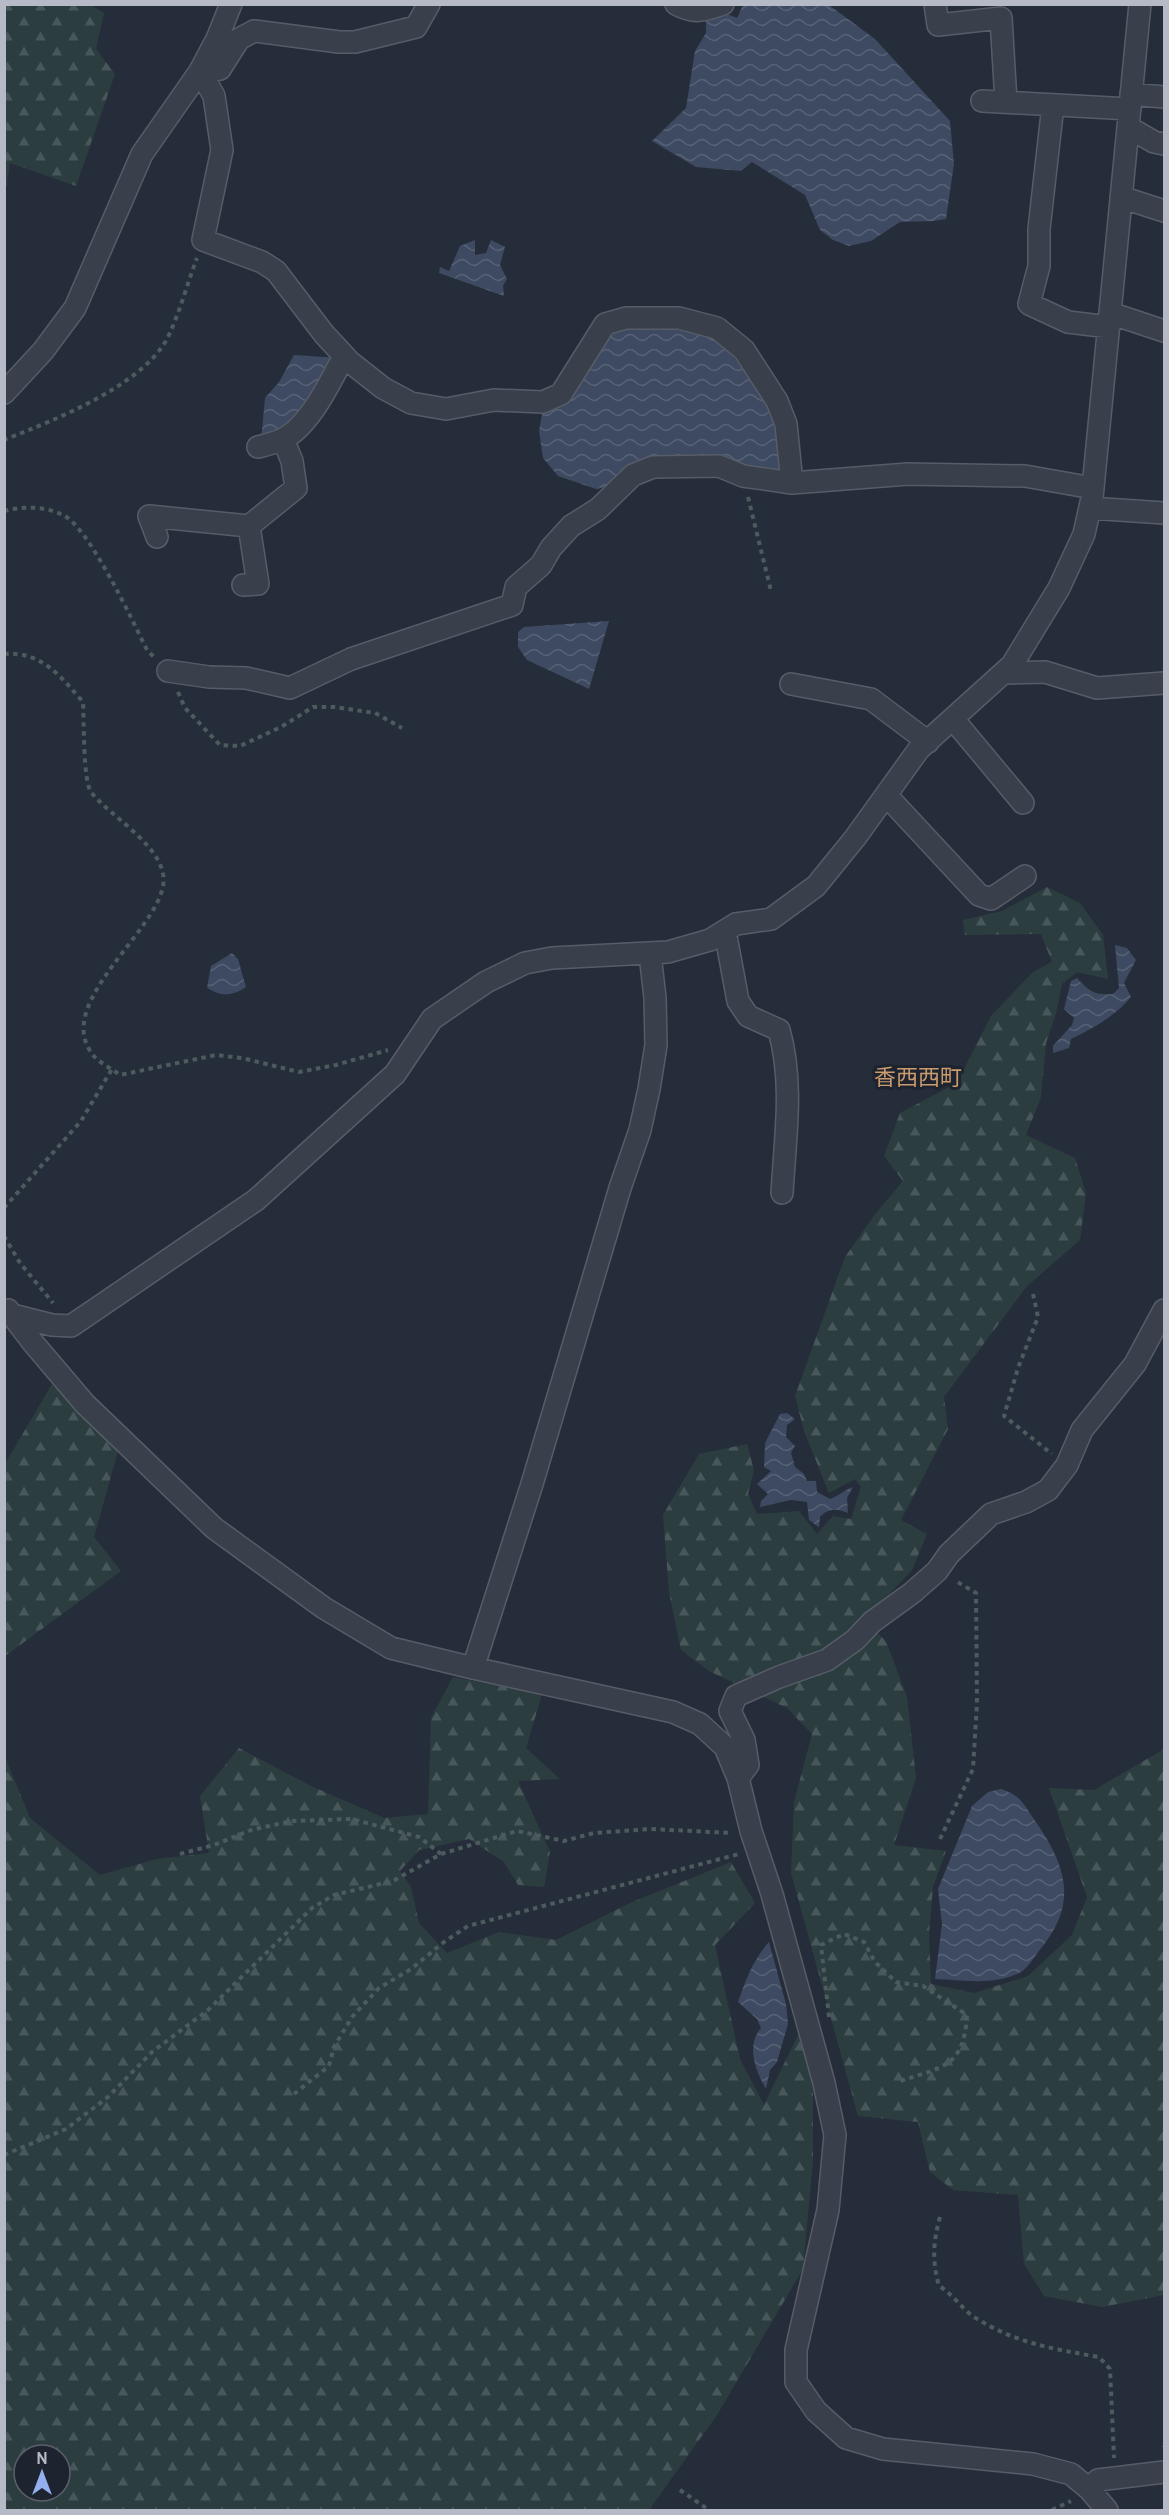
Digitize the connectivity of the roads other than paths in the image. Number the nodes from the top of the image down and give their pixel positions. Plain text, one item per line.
1 (231, 4) edge
2 (429, 4) edge
3 (676, 4) edge
4 (723, 4) edge
5 (935, 4) edge
6 (1140, 4) edge
7 (200, 71) junction
8 (1164, 97) edge
9 (982, 101) dead end
10 (1006, 102) junction
11 (1053, 105) junction
12 (1130, 110) junction
13 (1164, 144) edge
14 (1121, 197) junction
15 (1164, 211) edge
16 (1110, 320) junction
17 (1164, 331) edge
18 (344, 356) junction
19 (4, 393) edge
20 (283, 439) junction
21 (258, 447) dead end
22 (792, 483) junction
23 (1092, 498) junction
24 (1164, 513) edge
25 (249, 526) junction
26 (156, 537) dead end
27 (243, 585) dead end
28 (168, 671) road end
29 (1003, 673) junction
30 (1164, 683) edge
31 (791, 684) dead end
32 (953, 719) junction
33 (928, 742) junction
34 (886, 795) junction
35 (1023, 803) dead end
36 (1025, 876) dead end
37 (725, 931) junction
38 (650, 954) junction
39 (782, 1193) dead end
40 (8, 1310) edge
41 (1164, 1310) edge
42 (473, 1668) junction
43 (738, 1778) junction
44 (1164, 2472) edge
45 (1089, 2489) junction
46 (1107, 2511) edge

1 - 7 street
2 - 7 street
3 - 4 street
5 - 10 street
6 - 12 street
7 - 18 street
7 - 19 street
8 - 12 street
9 - 10 street
10 - 11 street
11 - 12 street
11 - 16 street
12 - 13 street
12 - 14 street
14 - 15 street
14 - 16 street
16 - 17 street
16 - 23 street
18 - 20 street
18 - 22 street
20 - 21 street
20 - 25 street
22 - 23 street
22 - 28 street
23 - 24 street
23 - 29 street
25 - 26 street
25 - 27 street
29 - 30 street
29 - 32 street
31 - 33 street
32 - 33 street
32 - 35 street
33 - 34 street
34 - 36 street
34 - 37 street
37 - 38 street
37 - 39 street
38 - 40 street
38 - 42 street
40 - 42 street
41 - 43 street
42 - 43 street
43 - 45 street
44 - 45 street
45 - 46 street

